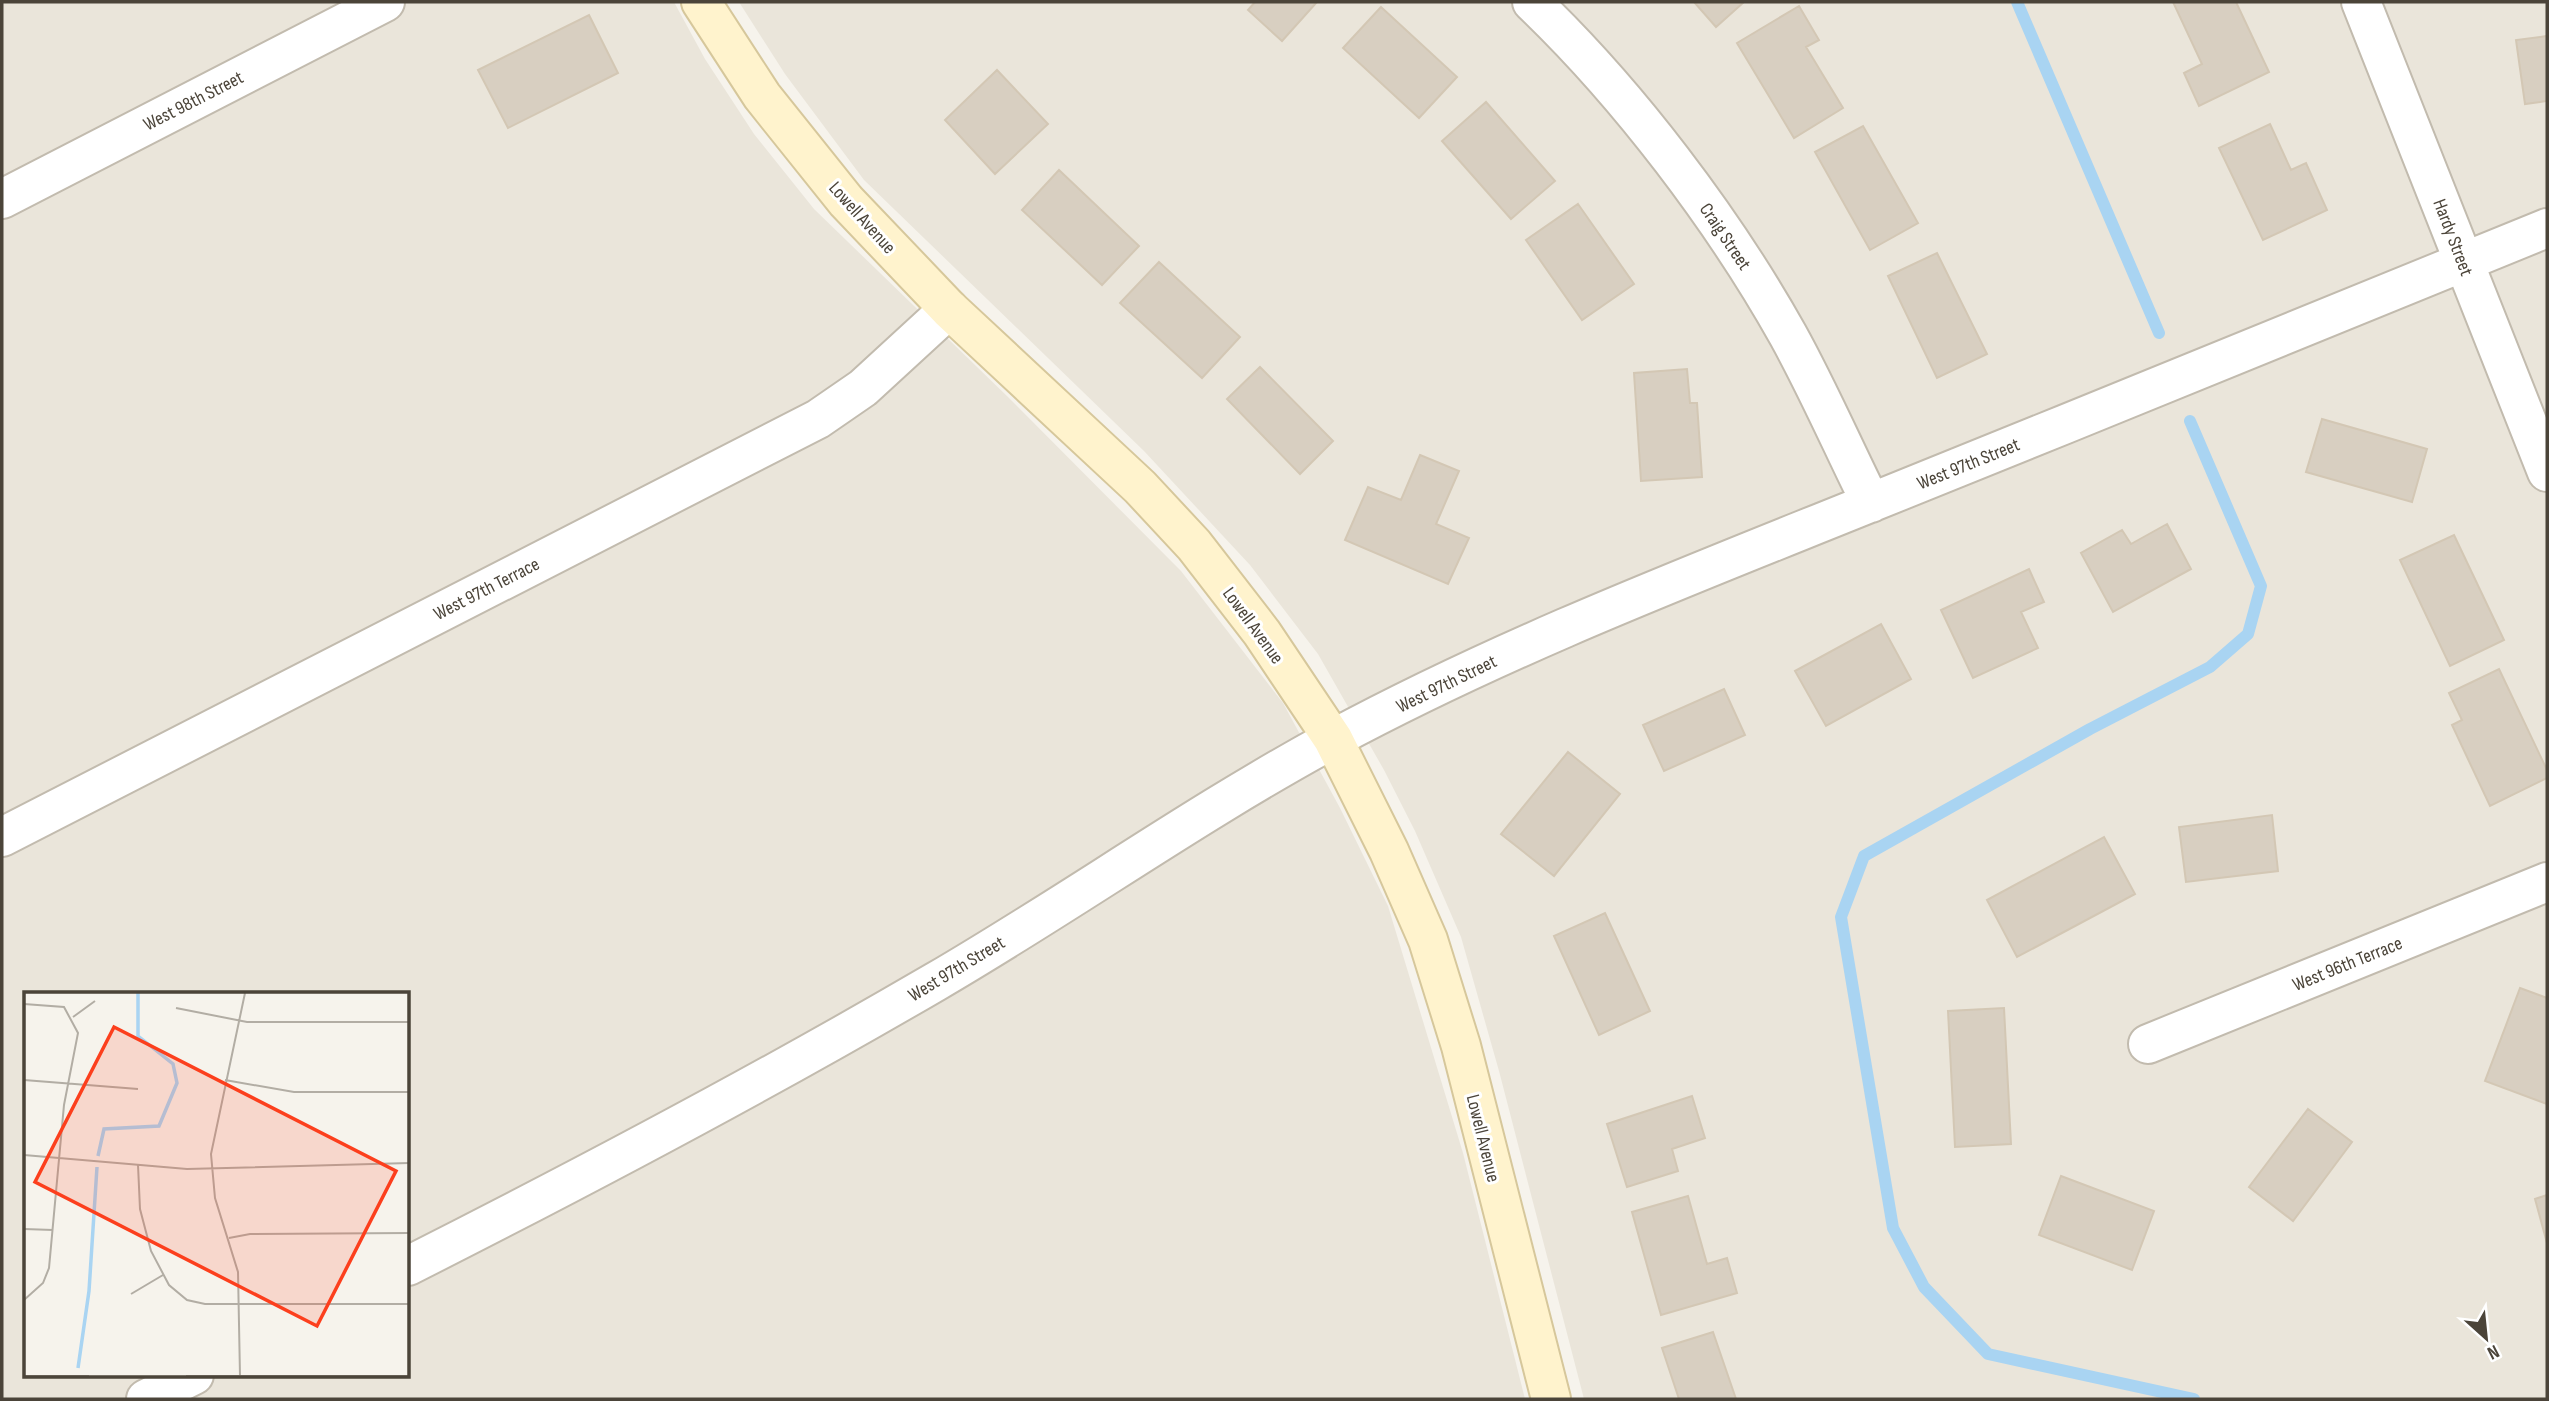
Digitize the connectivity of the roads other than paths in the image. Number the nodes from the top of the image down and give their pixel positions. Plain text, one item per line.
1 (385, 2) edge
2 (701, 2) edge
3 (1532, 2) edge
4 (2361, 2) edge
5 (2, 199) edge
6 (2547, 228) edge
7 (2463, 262) junction
8 (949, 309) junction
9 (2547, 472) edge
10 (1871, 503) junction
11 (1333, 739) junction
12 (2, 837) edge
13 (2547, 882) edge
14 (2148, 1044) dead end
15 (410, 1265) edge
16 (192, 1376) edge
17 (146, 1399) edge
18 (1551, 1399) edge

1 - 5 street, West 98th Street
2 - 8 street, Lowell Avenue
3 - 10 street, Craig Street
4 - 7 street, Hardy Street
6 - 7 street, West 97th Street
7 - 9 street, Hardy Street
7 - 10 street, West 97th Street
8 - 11 street, Lowell Avenue
8 - 12 street, West 97th Terrace
10 - 11 street, West 97th Street
11 - 15 street, West 97th Street
11 - 18 street, Lowell Avenue
13 - 14 street, West 96th Terrace
16 - 17 street

